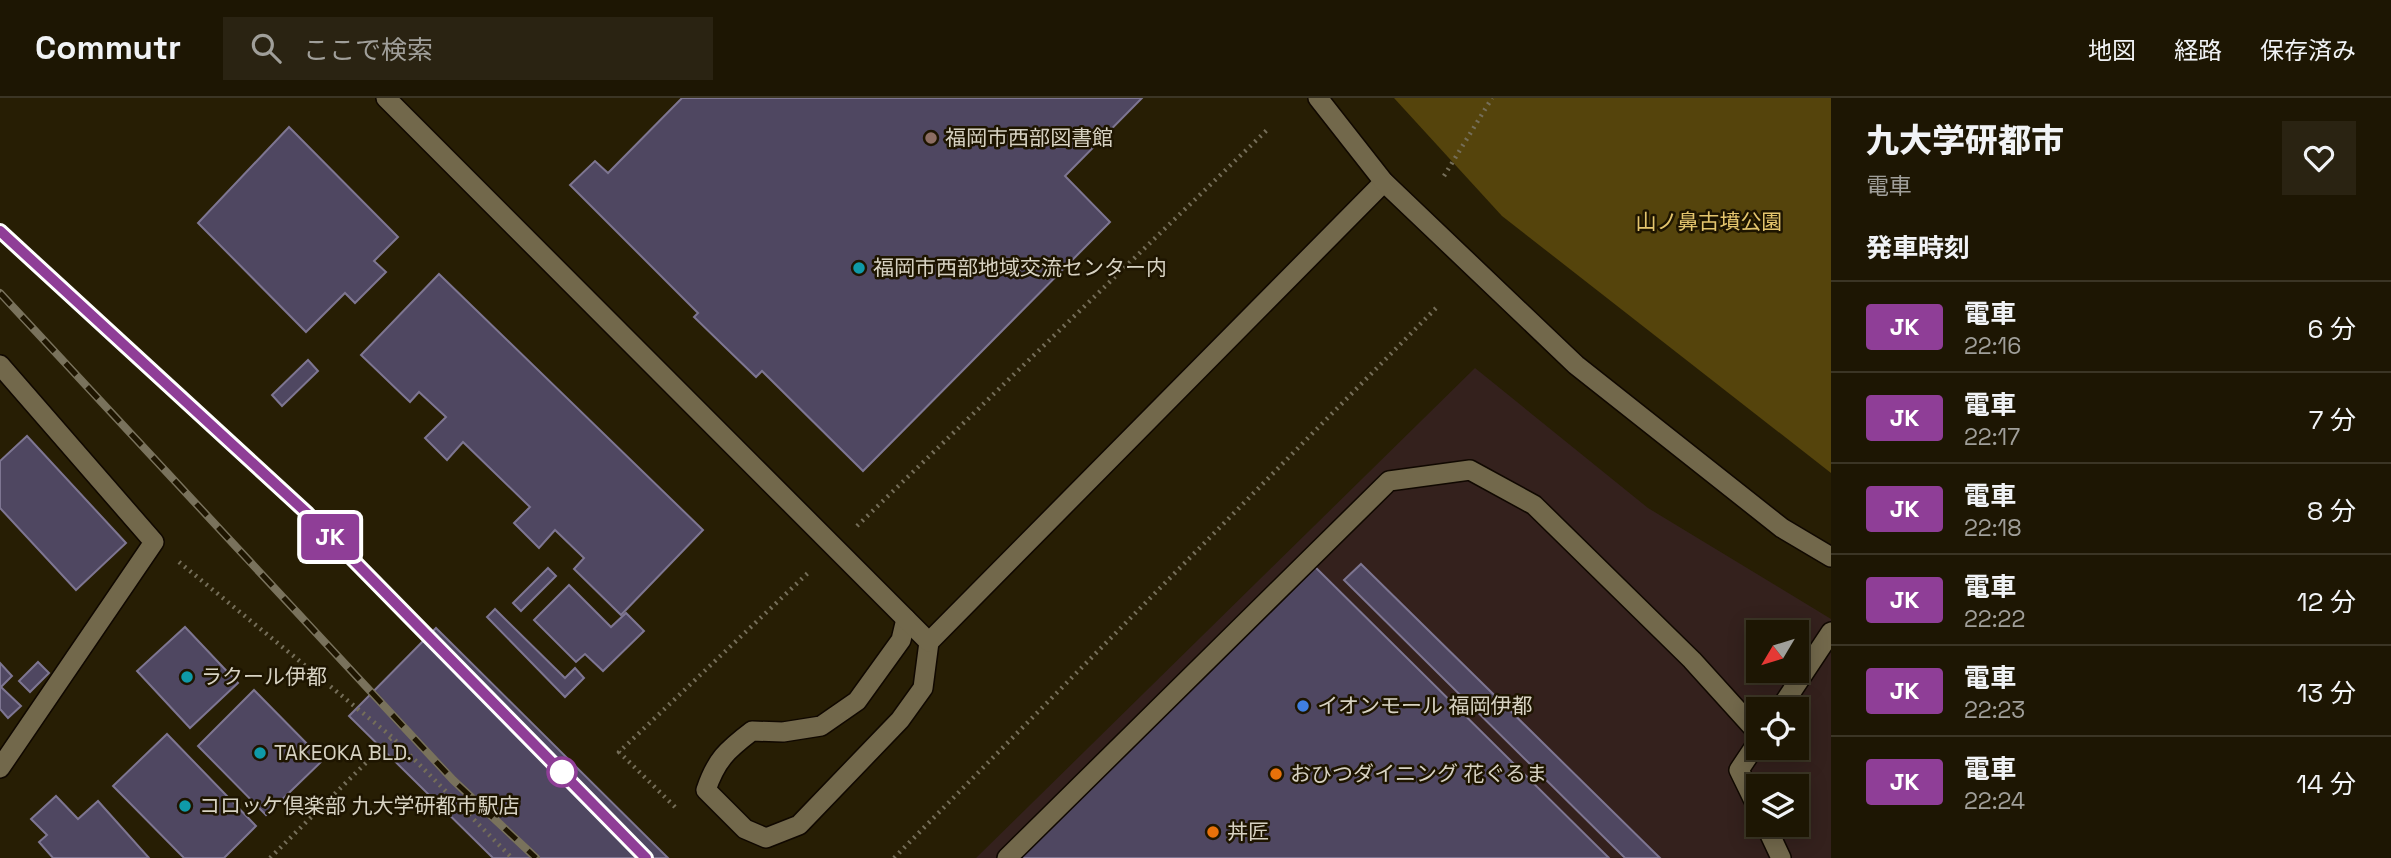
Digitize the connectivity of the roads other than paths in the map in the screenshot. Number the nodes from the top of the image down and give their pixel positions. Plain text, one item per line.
1 (386, 98) edge
2 (1318, 98) edge
3 (1384, 182) junction
4 (0, 365) edge
5 (1831, 557) edge
6 (906, 619) junction
7 (1831, 632) edge
8 (929, 642) junction
9 (1788, 697) edge
10 (1746, 720) edge
11 (1746, 760) edge
12 (0, 768) edge
13 (1746, 784) edge
14 (1771, 837) edge
15 (1007, 858) edge
16 (1781, 858) edge

1 - 6 street
2 - 3 street
3 - 5 street
3 - 8 street
4 - 12 street
6 - 8 street
6 - 8 street
7 - 9 street
10 - 15 street
11 - 13 street
14 - 16 street

